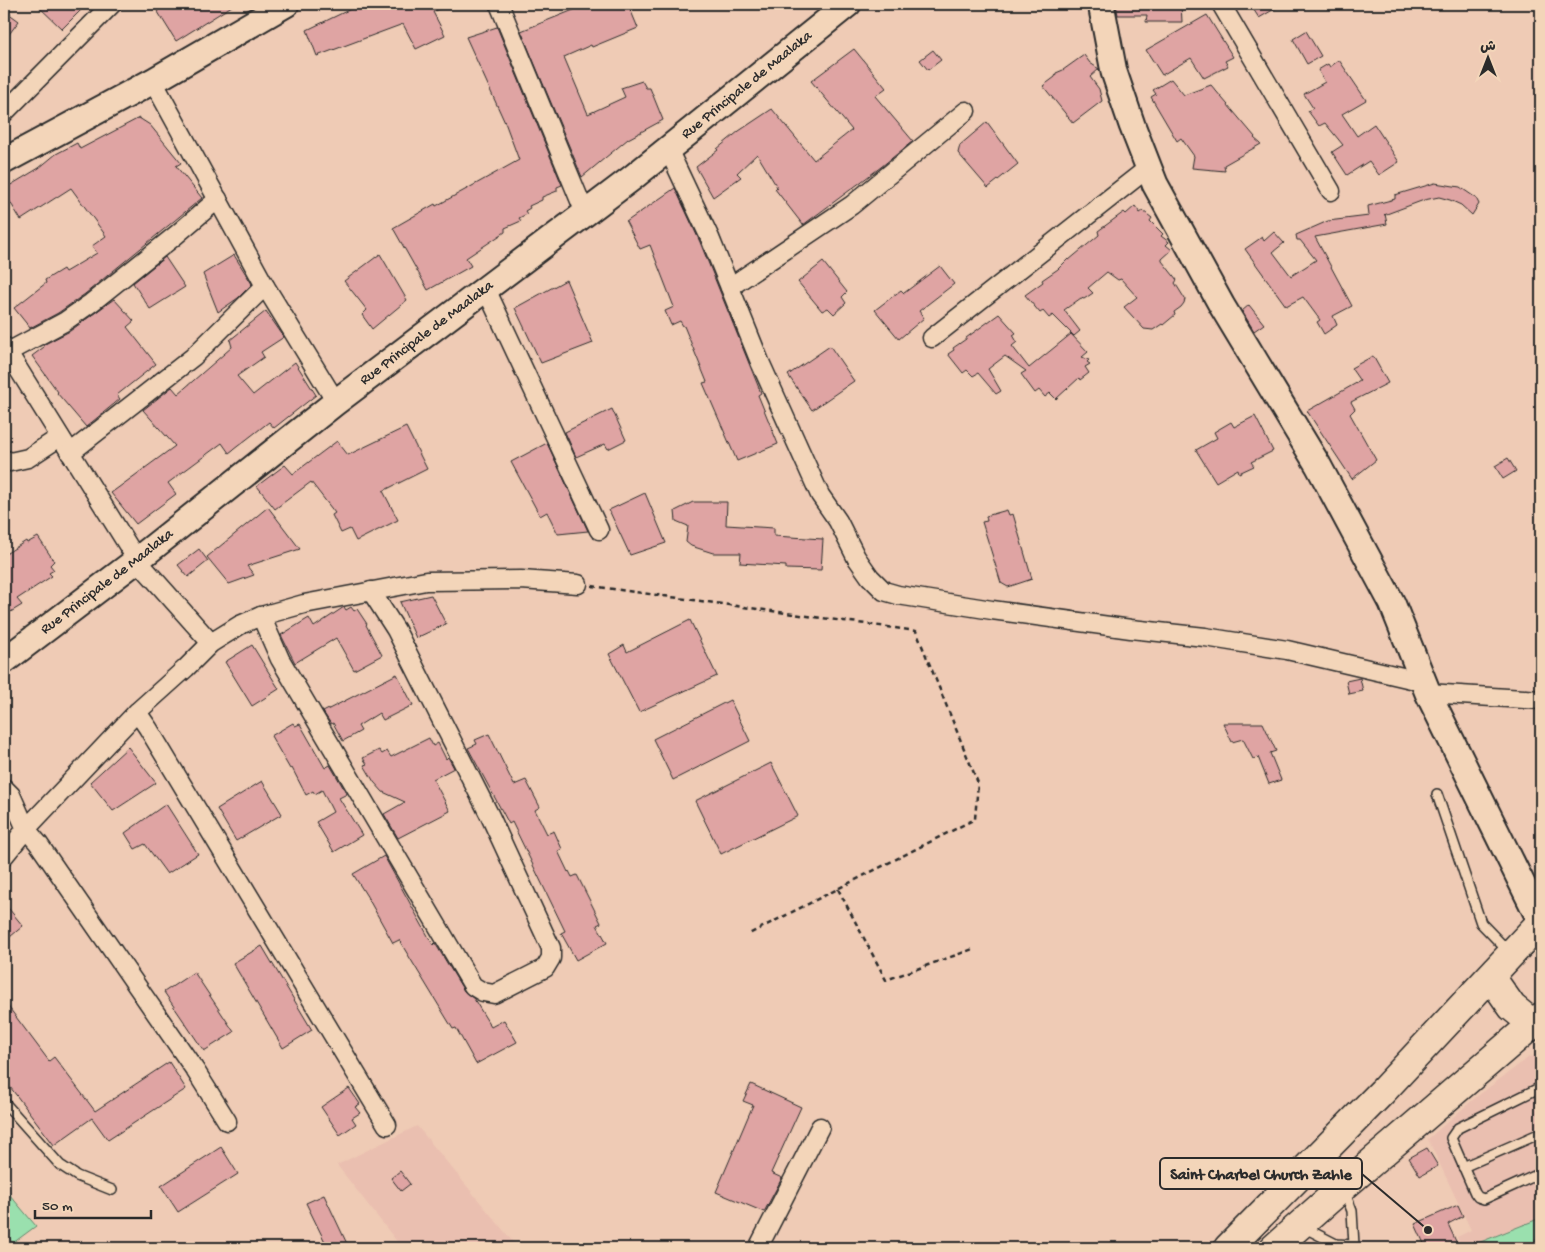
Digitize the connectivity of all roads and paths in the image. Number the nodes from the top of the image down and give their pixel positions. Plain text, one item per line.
1 (112, 4) edge
2 (286, 4) edge
3 (499, 4) edge
4 (848, 4) edge
5 (1101, 4) edge
6 (1221, 4) edge
7 (153, 81) junction
8 (966, 111) dead end
9 (4, 113) edge
10 (668, 149) junction
11 (4, 161) edge
12 (1148, 168) junction
13 (1331, 191) dead end
14 (218, 199) junction
15 (585, 213) junction
16 (265, 286) junction
17 (730, 287) junction
18 (486, 289) junction
19 (932, 338) dead end
20 (6, 349) edge
21 (336, 402) junction
22 (60, 436) junction
23 (70, 453) junction
24 (4, 459) edge
25 (599, 530) dead end
26 (136, 560) junction
27 (578, 584) joint
28 (371, 591) junction
29 (261, 616) junction
30 (211, 643) junction
31 (4, 661) edge
32 (1426, 687) junction
33 (1541, 700) edge
34 (137, 712) junction
35 (4, 788) edge
36 (1437, 794) dead end
37 (26, 829) junction
38 (4, 856) edge
39 (838, 889) junction
40 (1541, 922) edge
41 (750, 934) dead end
42 (973, 949) dead end
43 (1512, 955) junction
44 (1491, 977) junction
45 (1538, 1023) edge
46 (1541, 1087) edge
47 (4, 1102) edge
48 (228, 1121) dead end
49 (387, 1125) dead end
50 (820, 1127) dead end
51 (1541, 1133) edge
52 (1463, 1167) junction
53 (1541, 1173) edge
54 (1343, 1187) junction
55 (112, 1190) dead end
56 (1300, 1225) junction
57 (1354, 1247) edge
58 (758, 1248) edge
59 (1228, 1248) edge
60 (1274, 1248) edge

1 - 9 street
2 - 7 street
3 - 15 street
4 - 10 street, Rue Principale de Maalaka
5 - 12 street
6 - 13 street
7 - 11 street
7 - 14 street
8 - 17 street
10 - 15 street, Rue Principale de Maalaka
10 - 17 street
12 - 19 street
12 - 32 street
14 - 16 street
14 - 20 street
15 - 18 street, Rue Principale de Maalaka
16 - 21 street
16 - 23 street
17 - 32 street
18 - 21 street, Rue Principale de Maalaka
18 - 25 street
20 - 22 street
21 - 26 street, Rue Principale de Maalaka
22 - 23 street
22 - 24 street
23 - 26 street
26 - 30 street
26 - 31 street, Rue Principale de Maalaka
27 - 28 street
27 - 39 path
28 - 29 street
28 - 29 street
29 - 30 street
30 - 34 street
32 - 33 street
32 - 40 street
34 - 37 street
34 - 49 street
35 - 37 street
36 - 43 lane
37 - 38 street
37 - 48 street
39 - 41 path
39 - 42 path
40 - 43 highway
43 - 44 highway
44 - 45 highway
44 - 59 highway
45 - 54 highway
46 - 52 lane
47 - 55 lane
50 - 58 street
51 - 52 lane
52 - 53 lane
54 - 56 highway
54 - 57 lane
56 - 57 lane
56 - 60 highway

